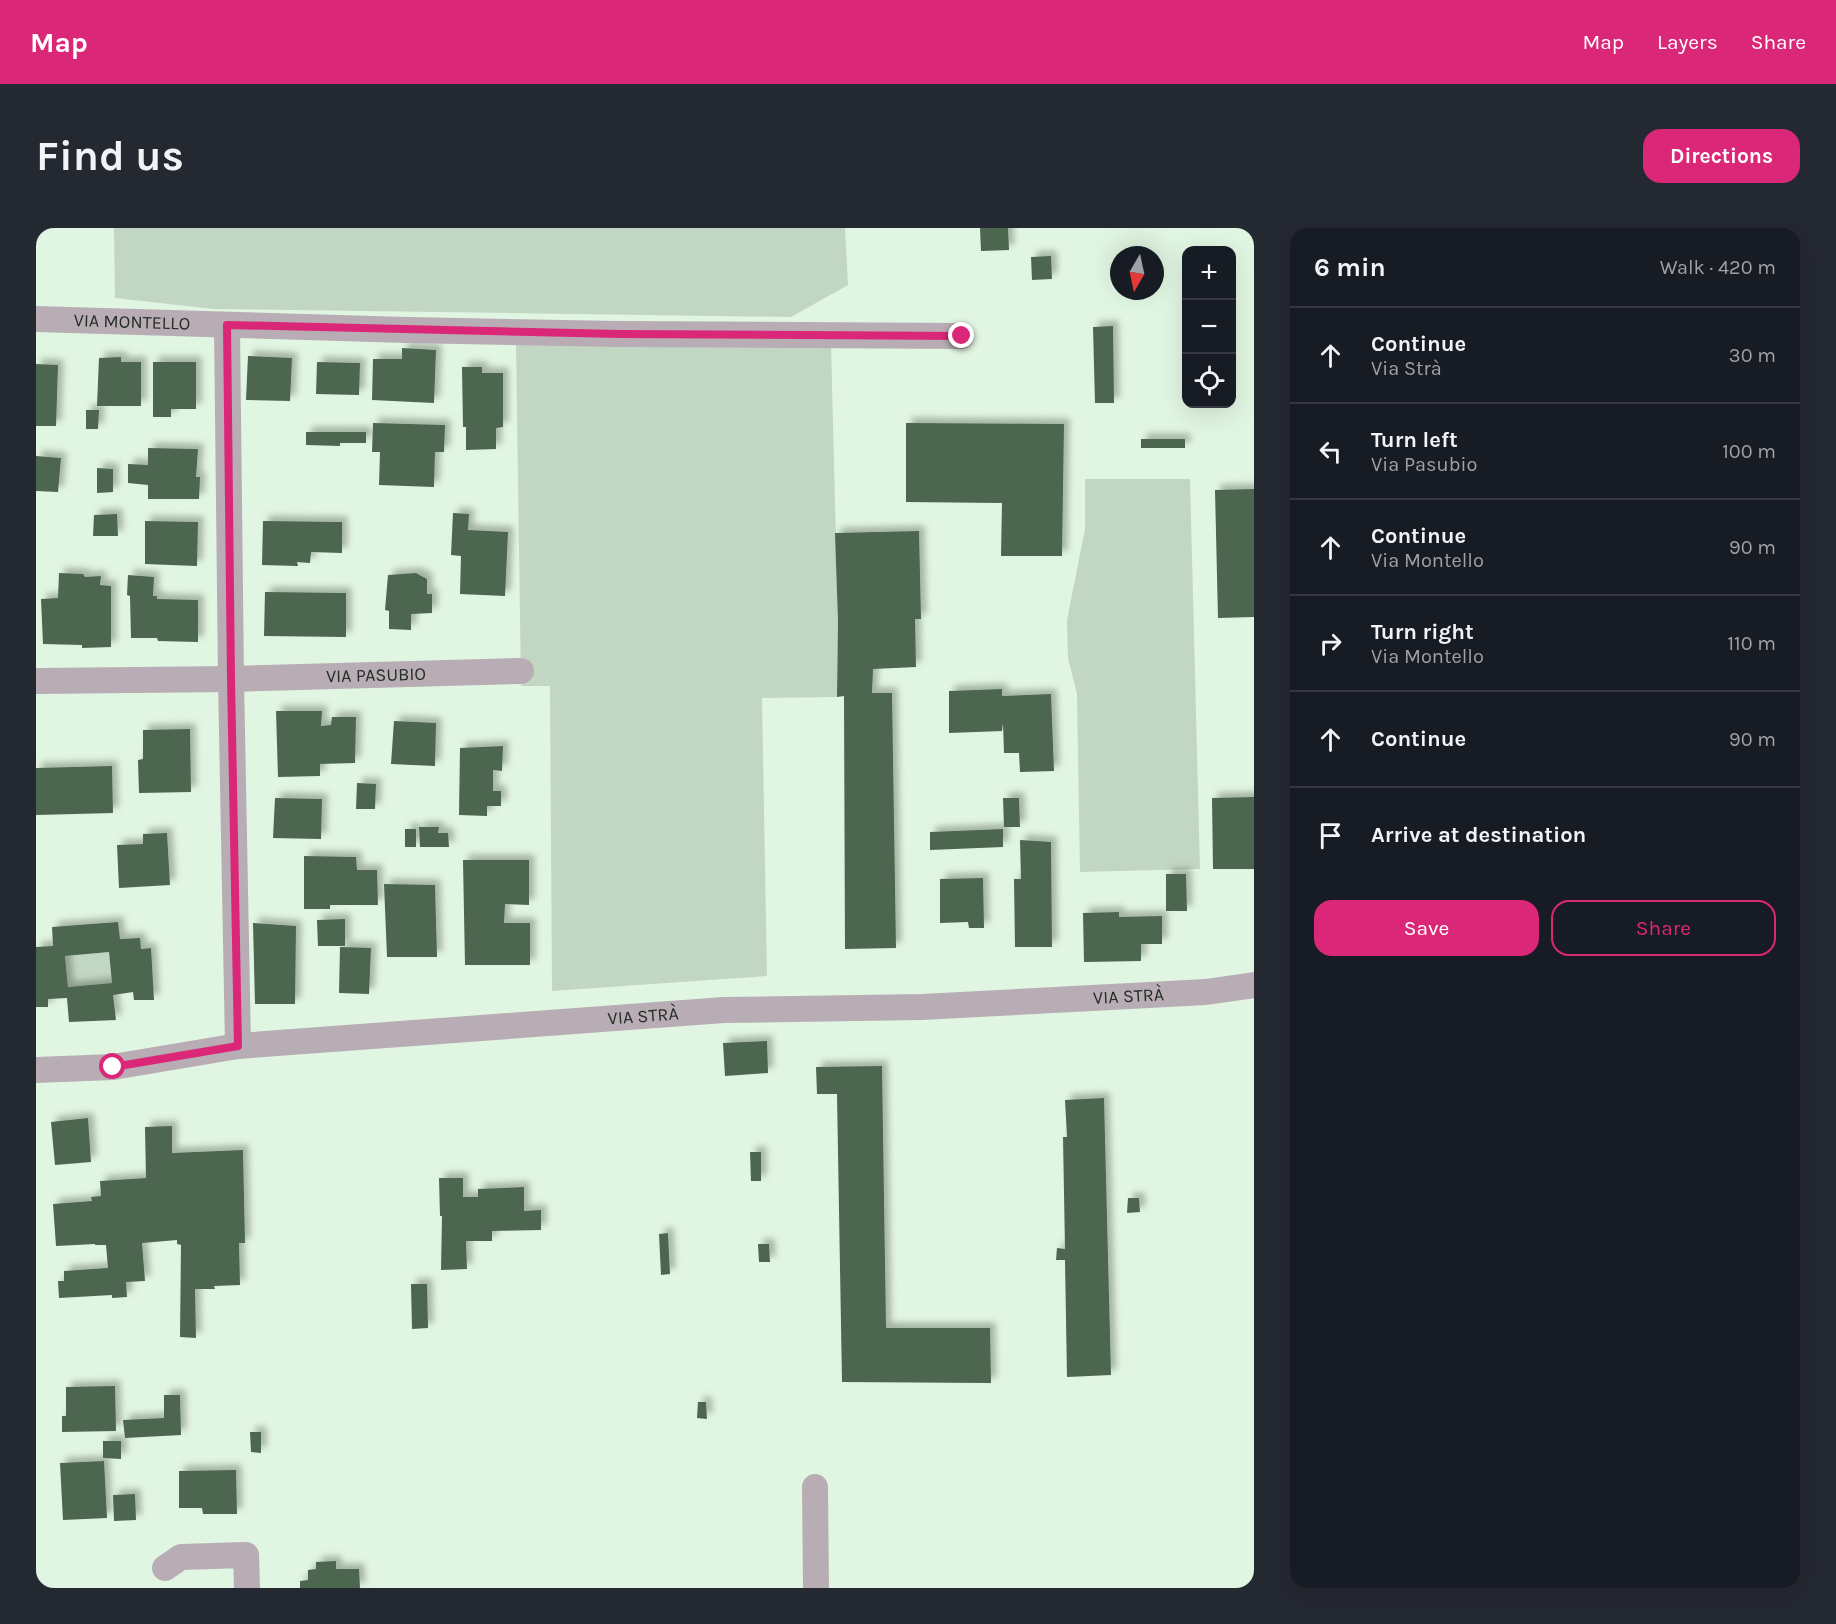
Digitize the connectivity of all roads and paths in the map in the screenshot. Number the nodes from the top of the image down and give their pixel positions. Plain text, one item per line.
1 (36, 319) edge
2 (227, 325) junction
3 (962, 336) dead end
4 (521, 671) dead end
5 (231, 679) junction
6 (36, 681) edge
7 (1254, 986) edge
8 (238, 1046) junction
9 (36, 1070) edge
10 (815, 1487) dead end
11 (165, 1568) dead end
12 (247, 1588) edge
13 (816, 1588) edge

1 - 2 street, VIA MONTELLO
2 - 3 street, VIA MONTELLO
2 - 5 street
4 - 5 street, VIA PASUBIO
5 - 6 street, VIA PASUBIO
5 - 8 street
7 - 8 street, VIA STRÀ
8 - 9 street, VIA STRÀ
10 - 13 street
11 - 12 street

